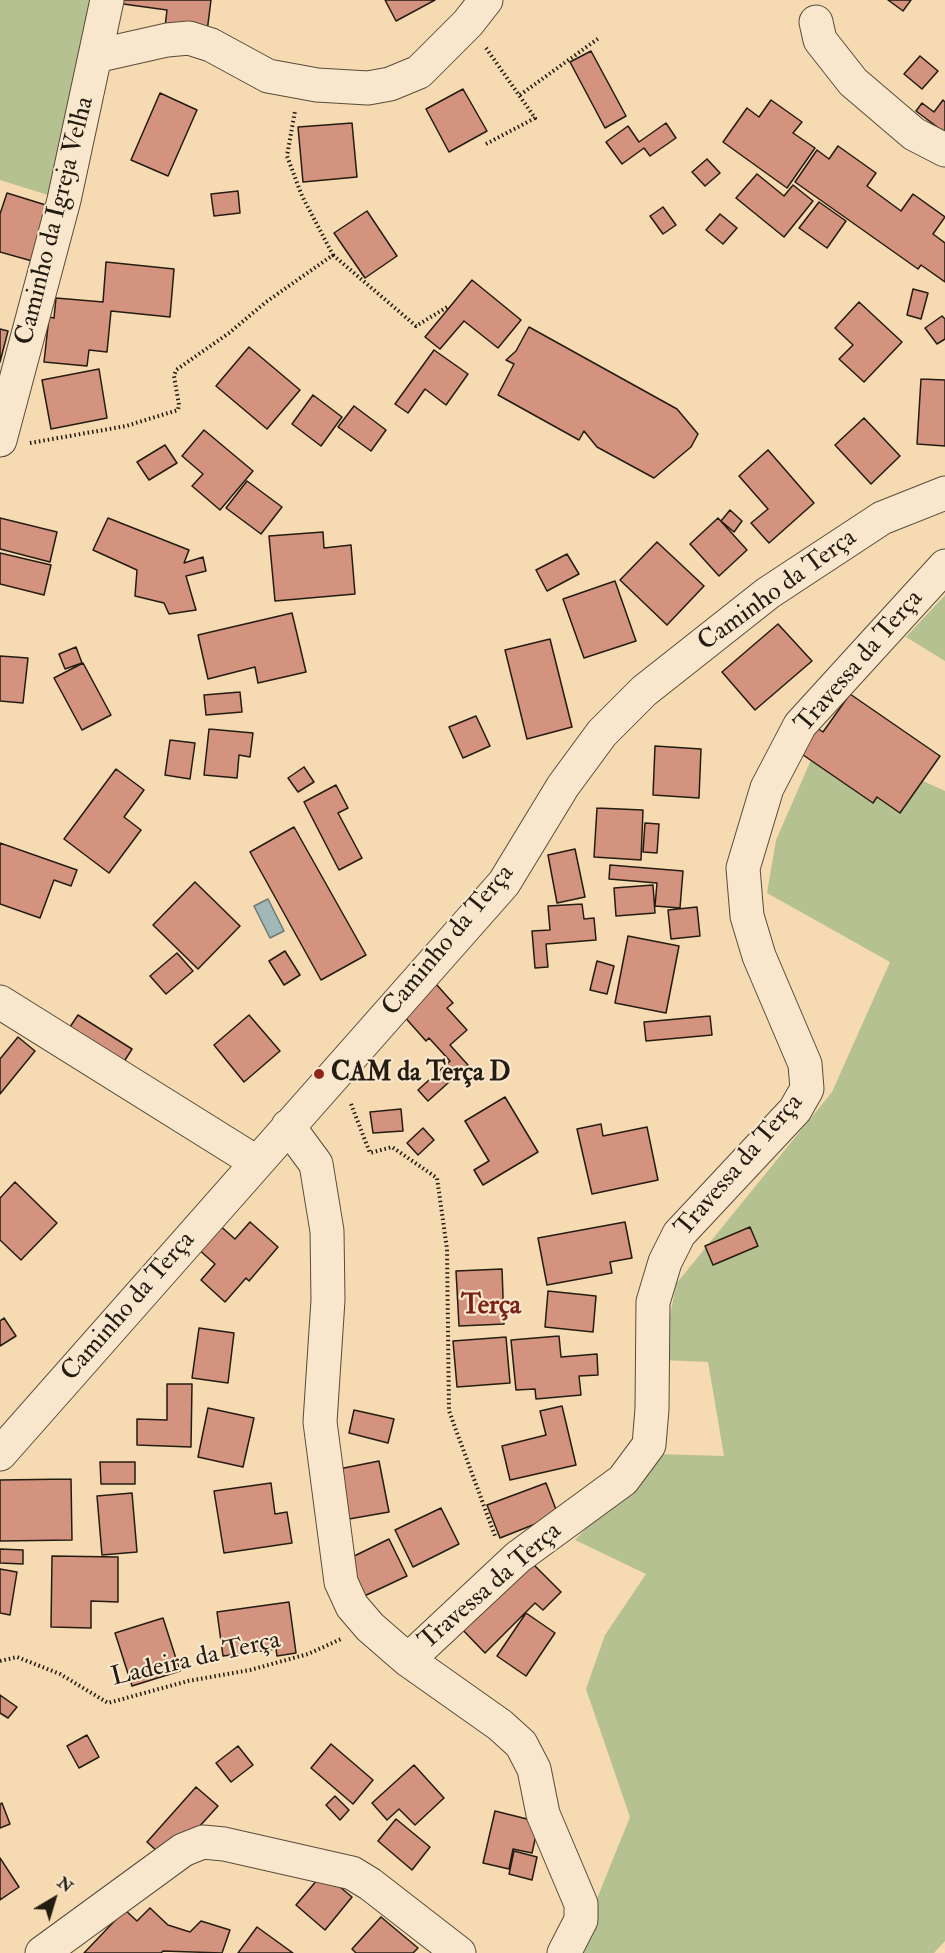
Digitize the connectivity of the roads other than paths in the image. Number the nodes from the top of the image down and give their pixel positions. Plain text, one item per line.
1 (107, 0) edge
2 (477, 11) edge
3 (816, 22) dead end
4 (96, 56) junction
5 (945, 150) edge
6 (11, 442) edge
7 (945, 493) edge
8 (945, 566) edge
9 (0, 1002) edge
10 (288, 1126) junction
11 (256, 1162) junction
12 (0, 1454) edge
13 (408, 1660) junction
14 (42, 1953) edge
15 (459, 1953) edge
16 (564, 1953) edge

1 - 4 street, Caminho da Igreja Velha
2 - 4 street
3 - 5 street
4 - 6 street, Caminho da Igreja Velha
7 - 10 street, Caminho da Terça
8 - 13 street, Travessa da Terça
9 - 11 street
10 - 11 street, Caminho da Terça
10 - 13 street, Travessa da Terça
11 - 12 street, Caminho da Terça
13 - 16 street, Travessa da Terça
14 - 15 street

